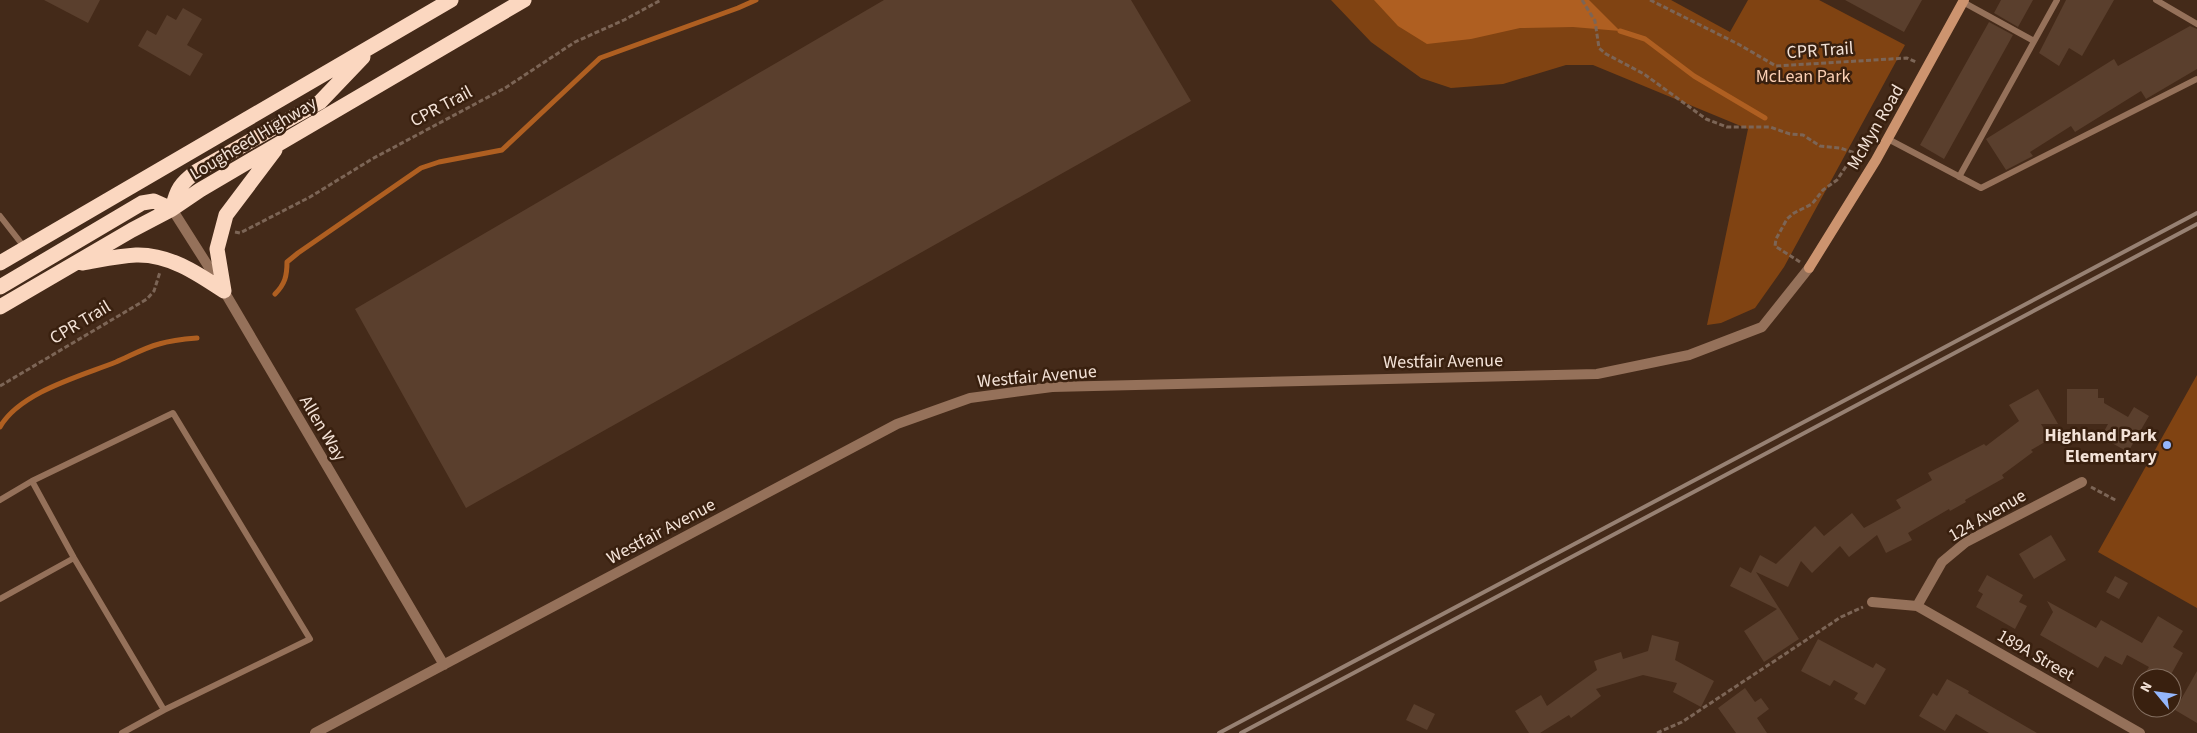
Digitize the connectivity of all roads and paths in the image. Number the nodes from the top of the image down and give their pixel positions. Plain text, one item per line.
1 (451, 0) edge
2 (524, 0) edge
3 (661, 0) edge
4 (1582, 0) edge
5 (1650, 0) edge
6 (2057, 0) edge
7 (2156, 0) edge
8 (1964, 1) edge
9 (2197, 24) edge
10 (2034, 41) junction
11 (376, 44) junction
12 (1918, 63) dead end
13 (2197, 79) edge
14 (1888, 139) junction
15 (280, 143) junction
16 (1855, 153) junction
17 (1876, 160) junction
18 (1959, 177) junction
19 (172, 209) junction
20 (0, 216) edge
21 (233, 232) dead end
22 (25, 248) junction
23 (0, 263) edge
24 (73, 264) junction
25 (1809, 268) junction
26 (161, 270) dead end
27 (0, 287) edge
28 (224, 290) junction
29 (0, 307) edge
30 (0, 386) edge
31 (32, 481) junction
32 (2082, 482) joint
33 (0, 500) edge
34 (2117, 501) dead end
35 (74, 558) junction
36 (0, 600) edge
37 (1872, 602) joint
38 (1917, 606) junction
39 (444, 665) junction
40 (164, 710) junction
41 (122, 733) edge
42 (315, 733) edge
43 (1657, 733) edge
44 (2140, 733) edge

1 - 11 highway, Lougheed Highway
2 - 15 highway, Lougheed Highway
3 - 21 path, CPR Trail
4 - 16 path
5 - 12 path, CPR Trail
6 - 10 lane
7 - 9 lane
8 - 10 lane
8 - 14 street, McMyn Road
10 - 18 lane
11 - 19 highway
11 - 22 highway, Lougheed Highway
13 - 18 lane
14 - 17 street, McMyn Road
14 - 18 lane
15 - 19 highway, Lougheed Highway
15 - 28 highway
16 - 17 path
16 - 25 path
17 - 25 street, McMyn Road
19 - 24 highway, Lougheed Highway
19 - 27 highway
19 - 28 street, Allen Way
20 - 22 lane
22 - 23 highway, Lougheed Highway
24 - 28 highway
24 - 29 highway, Lougheed Highway
25 - 39 street, Westfair Avenue
26 - 30 path, CPR Trail
28 - 39 street, Allen Way
31 - 33 lane
31 - 35 lane
31 - 40 lane
32 - 34 path
32 - 38 street, 124 Avenue
35 - 36 lane
35 - 40 lane
37 - 38 street
37 - 43 path
38 - 44 street, 189A Street
39 - 42 street, Westfair Avenue
40 - 41 lane

